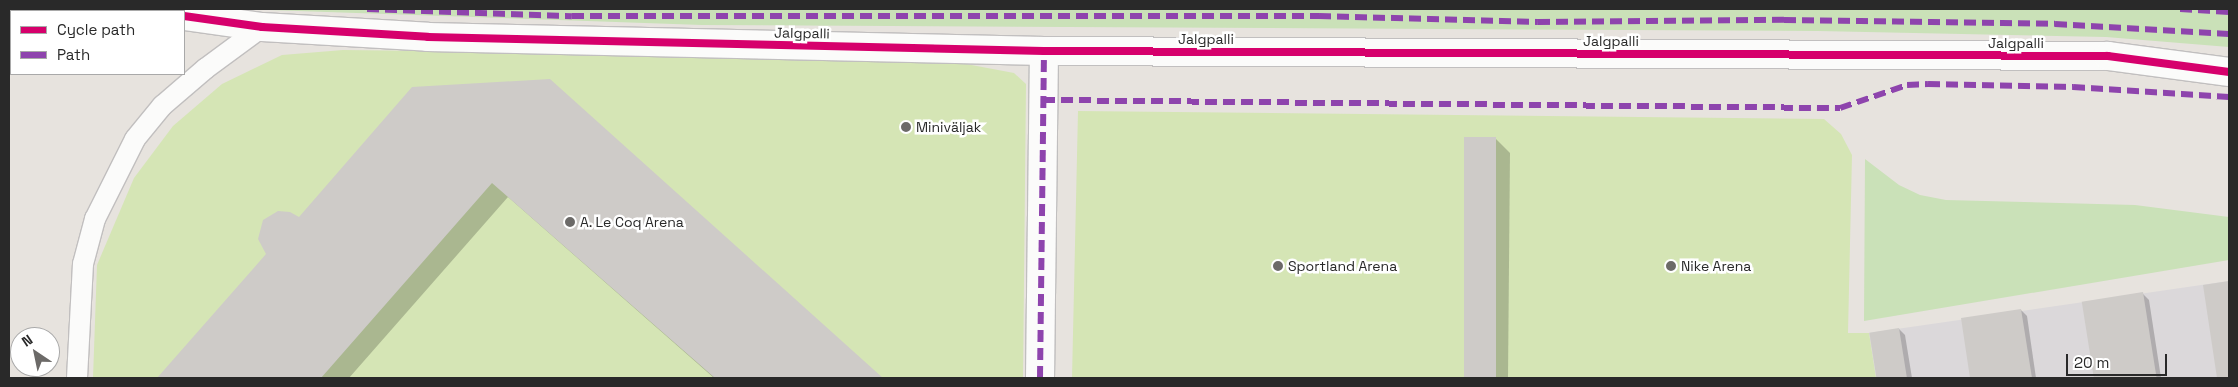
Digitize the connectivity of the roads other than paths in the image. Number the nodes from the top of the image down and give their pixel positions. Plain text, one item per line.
1 (185, 16) edge
2 (262, 27) junction
3 (1044, 51) junction
4 (2229, 72) edge
5 (77, 378) edge
6 (1040, 378) edge

1 - 2 street, Jalgpalli
2 - 3 street, Jalgpalli
2 - 5 lane
3 - 4 street, Jalgpalli
3 - 6 street

